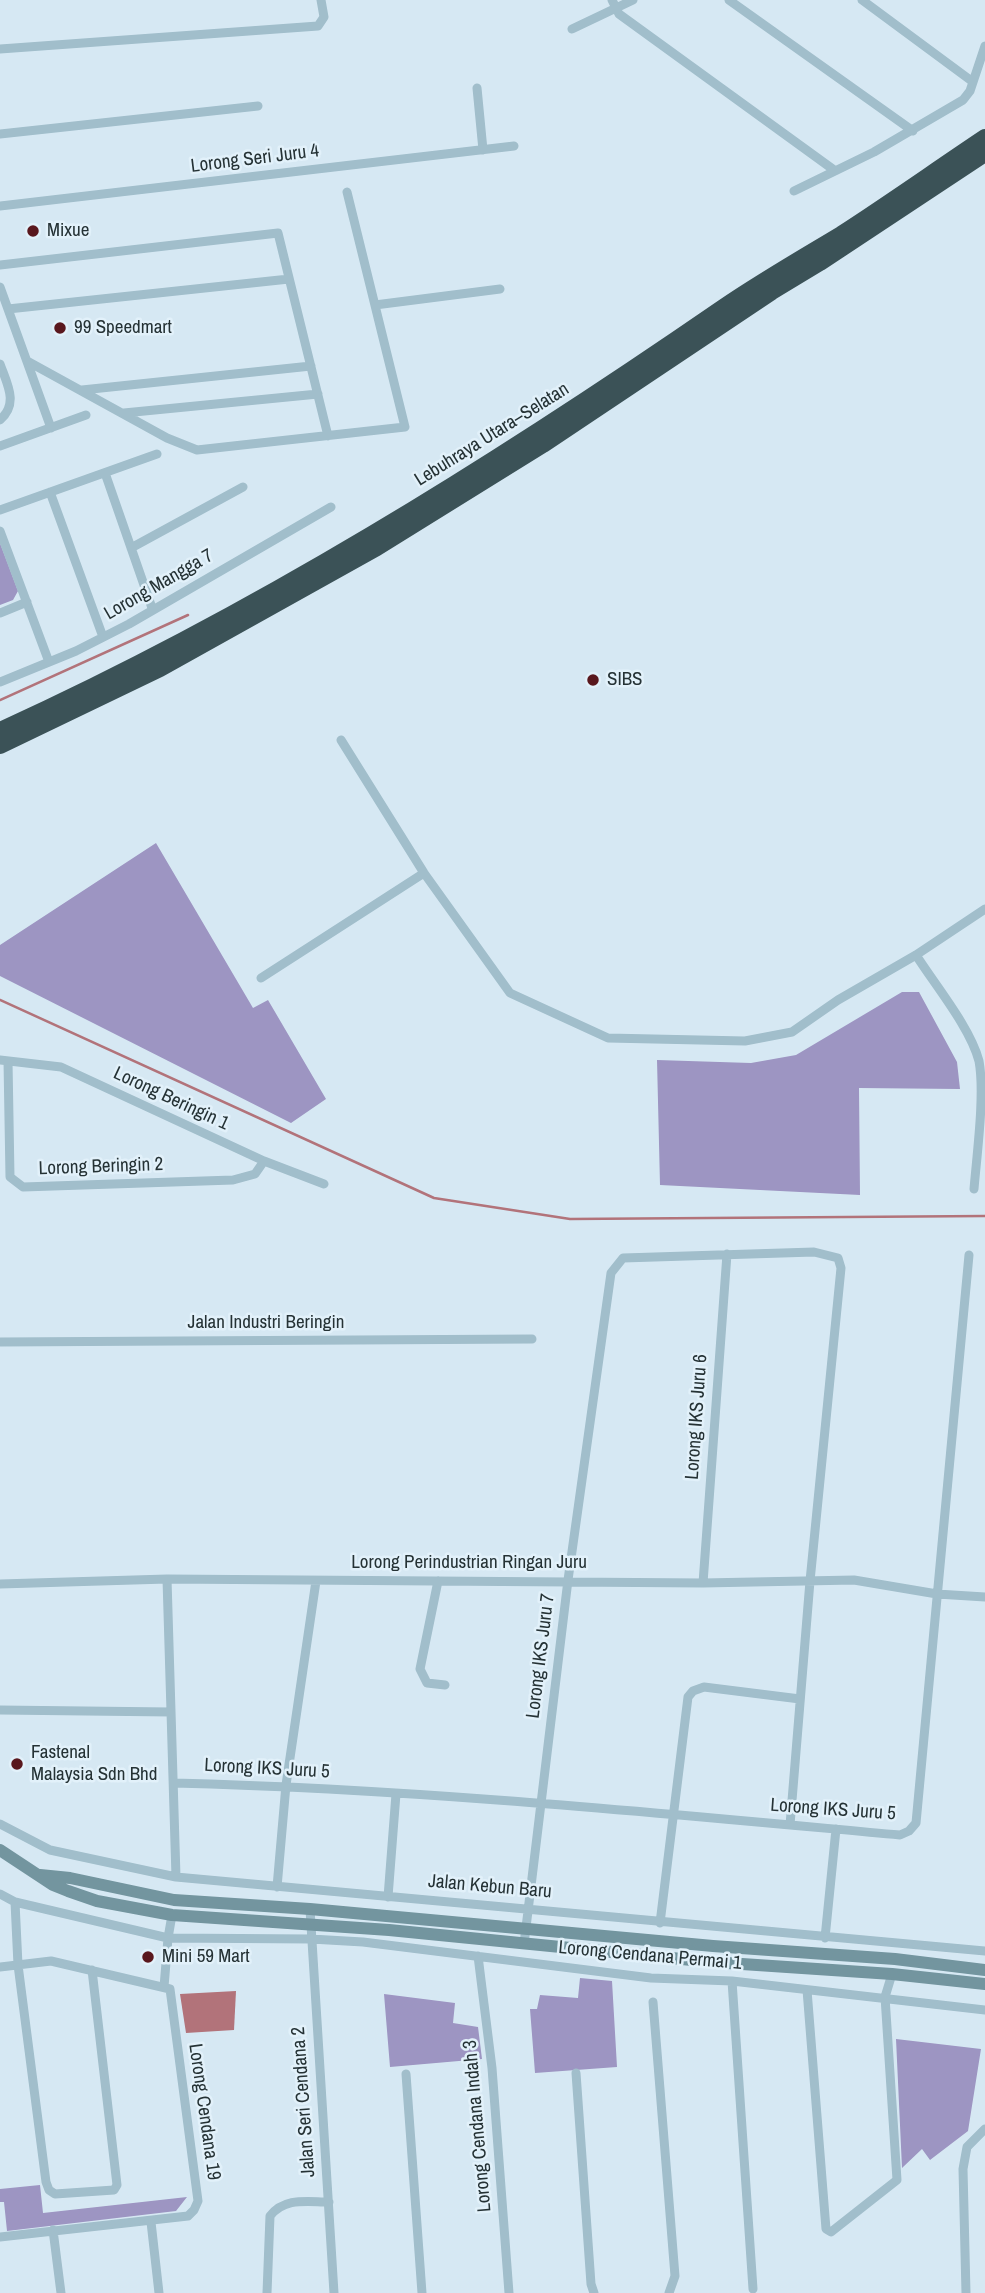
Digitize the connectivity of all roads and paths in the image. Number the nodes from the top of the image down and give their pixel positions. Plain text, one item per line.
1 (321, 0) edge
2 (633, 0) edge
3 (729, 0) edge
4 (862, 0) edge
5 (614, 4) edge
6 (572, 29) dead end
7 (985, 46) edge
8 (0, 49) edge
9 (973, 82) junction
10 (477, 88) dead end
11 (258, 106) dead end
12 (913, 131) junction
13 (0, 134) edge
14 (985, 137) edge
15 (514, 146) dead end
16 (483, 150) junction
17 (985, 153) edge
18 (834, 170) junction
19 (794, 191) dead end
20 (347, 192) dead end
21 (0, 206) edge
22 (0, 265) edge
23 (289, 279) junction
24 (0, 287) edge
25 (500, 289) dead end
26 (375, 304) junction
27 (8, 309) junction
28 (27, 361) junction
29 (0, 364) edge
30 (311, 366) junction
31 (53, 375) junction
32 (35, 385) junction
33 (80, 390) junction
34 (318, 394) junction
35 (123, 414) junction
36 (86, 415) dead end
37 (1, 417) edge
38 (51, 428) junction
39 (328, 436) junction
40 (0, 446) edge
41 (157, 454) dead end
42 (104, 473) junction
43 (243, 487) dead end
44 (50, 492) junction
45 (331, 507) dead end
46 (0, 510) edge
47 (0, 531) edge
48 (131, 548) junction
49 (27, 602) junction
50 (152, 608) junction
51 (0, 613) edge
52 (103, 637) junction
53 (49, 662) junction
54 (0, 682) edge
55 (0, 730) edge
56 (341, 740) dead end
57 (0, 746) edge
58 (424, 873) junction
59 (985, 909) edge
60 (916, 955) junction
61 (261, 978) dead end
62 (4, 1061) edge
63 (264, 1161) junction
64 (324, 1184) dead end
65 (974, 1189) dead end
66 (727, 1254) junction
67 (969, 1255) dead end
68 (532, 1339) dead end
69 (0, 1342) edge
70 (167, 1578) junction
71 (568, 1580) junction
72 (316, 1581) junction
73 (438, 1581) junction
74 (810, 1581) junction
75 (703, 1583) junction
76 (0, 1584) edge
77 (937, 1594) junction
78 (985, 1597) edge
79 (444, 1685) dead end
80 (800, 1699) junction
81 (0, 1710) edge
82 (171, 1712) junction
83 (174, 1783) junction
84 (286, 1786) junction
85 (396, 1794) junction
86 (542, 1803) junction
87 (671, 1814) junction
88 (0, 1824) edge
89 (790, 1825) junction
90 (836, 1829) junction
91 (0, 1850) edge
92 (40, 1875) junction
93 (177, 1877) junction
94 (277, 1887) junction
95 (0, 1894) edge
96 (387, 1897) junction
97 (15, 1902) junction
98 (310, 1909) junction
99 (528, 1910) junction
100 (172, 1915) junction
101 (660, 1923) junction
102 (310, 1924) junction
103 (525, 1930) junction
104 (168, 1938) junction
105 (825, 1938) junction
106 (311, 1939) junction
107 (524, 1944) junction
108 (551, 1946) junction
109 (985, 1951) edge
110 (478, 1956) junction
111 (548, 1964) junction
112 (18, 1965) junction
113 (0, 1967) edge
114 (92, 1970) junction
115 (984, 1970) edge
116 (892, 1974) junction
117 (732, 1981) junction
118 (985, 1984) edge
119 (167, 1988) junction
120 (807, 1990) junction
121 (885, 1997) junction
122 (653, 2002) dead end
123 (985, 2010) edge
124 (576, 2073) dead end
125 (406, 2074) dead end
126 (985, 2129) edge
127 (329, 2202) junction
128 (151, 2222) junction
129 (53, 2230) junction
130 (0, 2237) edge
131 (753, 2289) dead end
132 (61, 2293) edge
133 (159, 2293) edge
134 (267, 2293) edge
135 (334, 2293) edge
136 (422, 2293) edge
137 (509, 2293) edge
138 (594, 2293) edge
139 (669, 2293) edge
140 (966, 2293) edge

1 - 8 street
2 - 5 street
3 - 12 street
4 - 9 street
5 - 6 street
5 - 18 street
7 - 9 street
9 - 12 street
10 - 16 street
11 - 13 street
12 - 18 street
14 - 55 highway, Lebuhraya Utara–Selatan
15 - 16 street, Lorong Seri Juru 4
16 - 21 street, Lorong Seri Juru 4
17 - 57 highway, Lebuhraya Utara–Selatan
18 - 19 street
20 - 26 street
22 - 23 street
23 - 27 street
23 - 30 street
24 - 27 street
25 - 26 street
26 - 39 street
27 - 28 street
28 - 31 street
28 - 32 street
29 - 37 street
30 - 33 street
30 - 34 street
31 - 32 street
31 - 33 street
32 - 38 street
33 - 35 street
34 - 35 street
34 - 39 street
35 - 39 street
36 - 38 street
38 - 40 street
41 - 42 street
42 - 44 street
42 - 48 street
43 - 48 street
44 - 46 street
44 - 52 street
45 - 50 street, Lorong Mangga 7
47 - 49 street
48 - 50 street
49 - 51 street
49 - 53 street
50 - 52 street, Lorong Mangga 7
52 - 53 street, Lorong Mangga 7
53 - 54 street, Lorong Mangga 7
56 - 58 street
58 - 60 street
58 - 61 street
59 - 60 street
60 - 65 street
62 - 63 street, Lorong Beringin 1
62 - 63 street, Lorong Beringin 2
63 - 64 street, Lorong Beringin 1
66 - 71 street, Lorong IKS Juru 7
66 - 74 street
66 - 75 street, Lorong IKS Juru 6
67 - 77 street, Lorong IKS Juru 5
68 - 69 street, Jalan Industri Beringin
70 - 72 street, Lorong Perindustrian Ringan Juru
70 - 76 street, Lorong Perindustrian Ringan Juru
70 - 82 street
71 - 73 street, Lorong Perindustrian Ringan Juru
71 - 75 street, Lorong Perindustrian Ringan Juru
71 - 86 street, Lorong IKS Juru 7
72 - 73 street, Lorong Perindustrian Ringan Juru
72 - 84 street
73 - 79 street
74 - 75 street, Lorong Perindustrian Ringan Juru
74 - 77 street, Lorong Perindustrian Ringan Juru
74 - 80 street
77 - 78 street, Lorong Perindustrian Ringan Juru
77 - 90 street, Lorong IKS Juru 5
80 - 87 street
80 - 89 street
81 - 82 street
82 - 83 street
83 - 84 street, Lorong IKS Juru 5
83 - 93 street
84 - 85 street, Lorong IKS Juru 5
84 - 94 street
85 - 86 street, Lorong IKS Juru 5
85 - 96 street
86 - 87 street, Lorong IKS Juru 5
86 - 99 street, Lorong IKS Juru 7
87 - 89 street, Lorong IKS Juru 5
87 - 101 street
88 - 93 street, Jalan Kebun Baru
89 - 90 street, Lorong IKS Juru 5
90 - 105 street
91 - 92 street, Jalan Kebun Baru
92 - 98 street, Jalan Kebun Baru
92 - 100 street, Jalan Kebun Baru
93 - 94 street, Jalan Kebun Baru
94 - 96 street, Jalan Kebun Baru
95 - 97 street, Lorong Cendana Permai 1
96 - 99 street, Jalan Kebun Baru
97 - 104 street, Lorong Cendana Permai 1
97 - 112 street
98 - 102 street, Jalan Seri Cendana 2
98 - 103 street, Jalan Kebun Baru
99 - 101 street, Jalan Kebun Baru
99 - 103 street, Lorong IKS Juru 7
100 - 102 street, Jalan Kebun Baru
100 - 104 street, Lorong Cendana 19
101 - 105 street, Jalan Kebun Baru
102 - 106 street, Jalan Seri Cendana 2
102 - 107 street, Jalan Kebun Baru
103 - 107 street, Lorong IKS Juru 7
103 - 115 street, Jalan Kebun Baru
104 - 106 street, Lorong Cendana Permai 1
104 - 119 street, Lorong Cendana 19
105 - 109 street, Jalan Kebun Baru
106 - 110 street, Lorong Cendana Permai 1
106 - 127 street, Jalan Seri Cendana 2
107 - 108 street, Jalan Kebun Baru
108 - 111 street
108 - 116 street, Jalan Kebun Baru
109 - 115 street
110 - 111 street, Lorong Cendana Permai 1
110 - 137 street, Lorong Cendana Indah 3
111 - 117 street, Lorong Cendana Permai 1
112 - 113 street
112 - 114 street
112 - 114 street
114 - 119 street
116 - 118 street, Jalan Kebun Baru
116 - 121 street
117 - 120 street, Lorong Cendana Permai 1
117 - 131 street
119 - 128 street, Lorong Cendana 19
120 - 121 street, Lorong Cendana Permai 1
120 - 121 street
121 - 123 street, Lorong Cendana Permai 1
122 - 139 street
124 - 138 street
125 - 136 street
126 - 140 street
127 - 134 street
127 - 135 street, Jalan Seri Cendana 2
128 - 129 street, Lorong Cendana 19
128 - 133 street
129 - 130 street, Lorong Cendana 19
129 - 132 street

